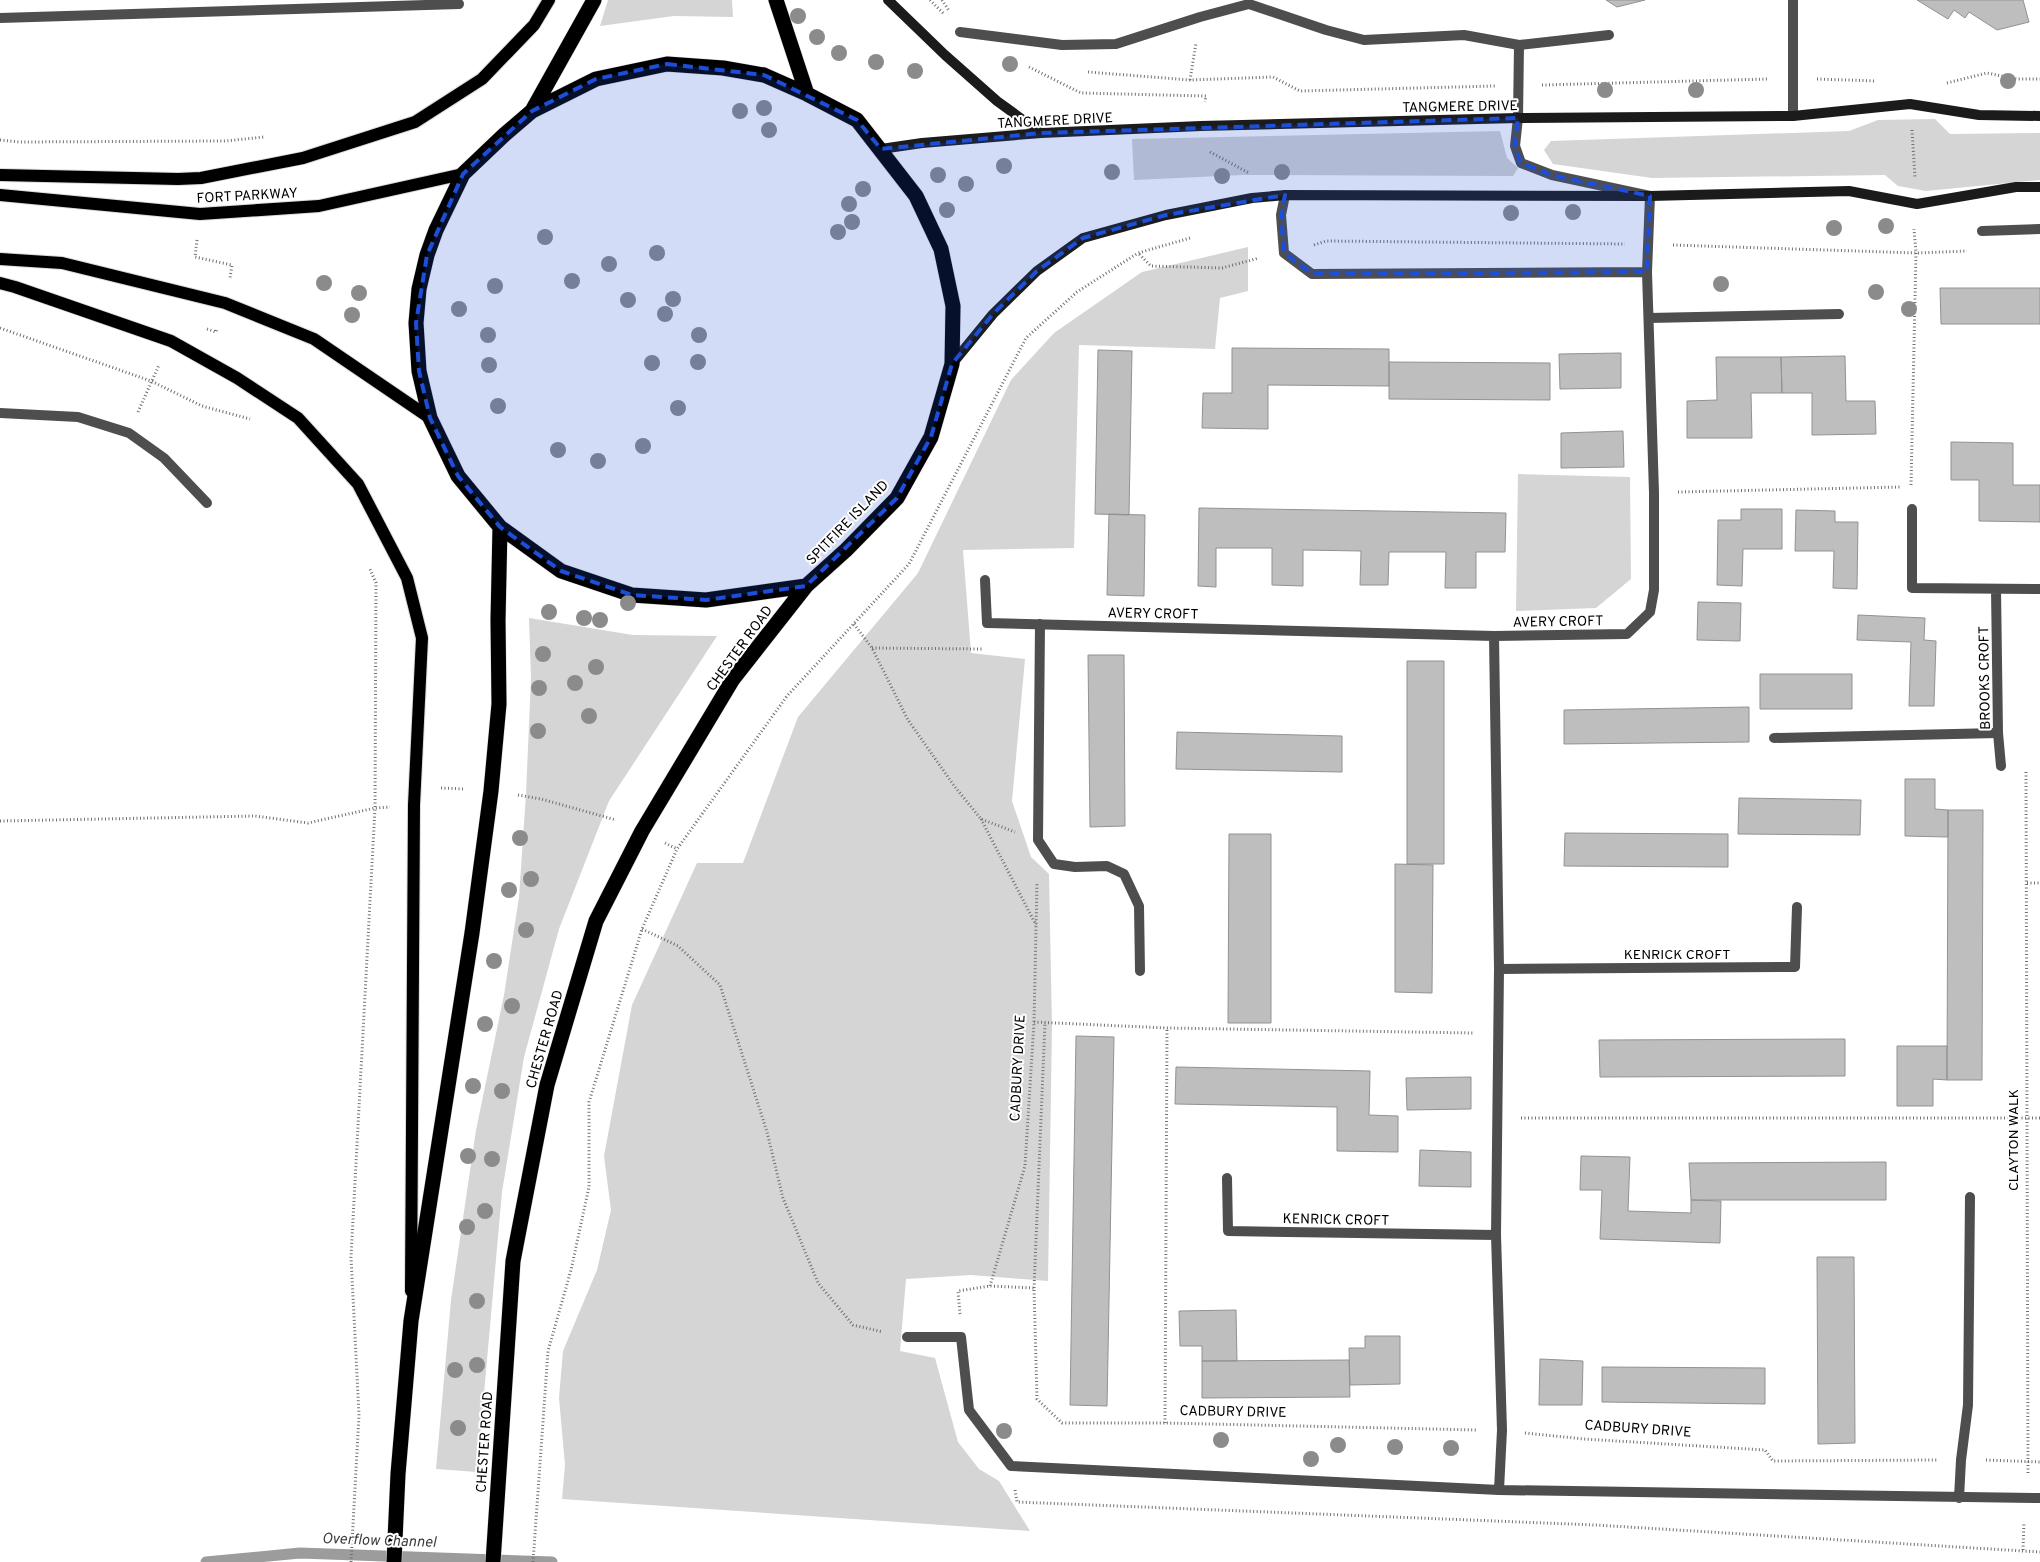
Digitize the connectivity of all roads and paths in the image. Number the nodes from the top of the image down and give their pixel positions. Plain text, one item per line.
1 (549, 0) edge
2 (594, 0) edge
3 (776, 0) edge
4 (888, 0) edge
5 (1793, 0) edge
6 (1249, 2) edge
7 (459, 4) dead end
8 (0, 18) edge
9 (960, 32) dead end
10 (1609, 35) dead end
11 (1518, 45) junction
12 (1028, 67) dead end
13 (807, 94) junction
14 (1910, 104) junction
15 (532, 111) junction
16 (1793, 116) junction
17 (2040, 116) edge
18 (1518, 118) junction
19 (1201, 126) junction
20 (1041, 133) junction
21 (269, 136) dead end
22 (0, 140) edge
23 (881, 149) junction
24 (463, 174) junction
25 (0, 175) edge
26 (2040, 187) edge
27 (0, 194) edge
28 (1285, 195) junction
29 (1650, 196) junction
30 (1252, 198) junction
31 (1917, 204) junction
32 (2040, 229) edge
33 (1982, 231) dead end
34 (1195, 236) dead end
35 (1138, 253) junction
36 (0, 259) edge
37 (1152, 266) dead end
38 (1647, 272) junction
39 (0, 284) edge
40 (1839, 314) dead end
41 (1649, 318) junction
42 (0, 328) edge
43 (952, 364) junction
44 (151, 381) junction
45 (0, 413) edge
46 (430, 418) junction
47 (257, 421) dead end
48 (129, 433) junction
49 (1654, 493) junction
50 (207, 503) dead end
51 (1912, 510) dead end
52 (500, 527) junction
53 (370, 567) dead end
54 (985, 580) dead end
55 (806, 586) junction
56 (1996, 589) junction
57 (2040, 589) edge
58 (854, 624) junction
59 (1040, 624) junction
60 (1494, 636) junction
61 (872, 648) junction
62 (991, 649) dead end
63 (1774, 738) dead end
64 (1999, 738) junction
65 (2001, 766) dead end
66 (491, 791) junction
67 (414, 805) junction
68 (375, 808) junction
69 (981, 819) junction
70 (0, 822) edge
71 (642, 831) junction
72 (1038, 840) junction
73 (677, 848) junction
74 (2027, 883) junction
75 (2040, 883) edge
76 (1797, 907) dead end
77 (1037, 926) junction
78 (642, 929) junction
79 (1500, 970) junction
80 (1140, 971) dead end
81 (1034, 1022) junction
82 (1045, 1022) junction
83 (1167, 1028) junction
84 (1499, 1034) junction
85 (1498, 1118) junction
86 (2027, 1118) junction
87 (2040, 1118) edge
88 (1227, 1178) dead end
89 (1970, 1197) dead end
90 (1496, 1235) junction
91 (990, 1286) junction
92 (1034, 1288) junction
93 (958, 1291) dead end
94 (410, 1321) junction
95 (907, 1336) joint
96 (1165, 1423) junction
97 (1502, 1430) junction
98 (1961, 1460) junction
99 (2029, 1462) junction
100 (2040, 1462) edge
101 (1011, 1466) junction
102 (1499, 1490) junction
103 (1959, 1498) junction
104 (2026, 1498) junction
105 (2040, 1498) edge
106 (2023, 1551) junction
107 (2040, 1552) edge
108 (351, 1562) edge
109 (394, 1562) edge
110 (493, 1562) edge
111 (534, 1562) edge

1 - 25 main road
2 - 15 highway
3 - 13 highway
4 - 20 street
5 - 16 street
6 - 9 street
6 - 11 street
7 - 8 street
10 - 11 street
11 - 18 street
12 - 19 path
13 - 15 highway, SPITFIRE ISLAND
13 - 23 highway, SPITFIRE ISLAND
14 - 16 street, TANGMERE DRIVE
14 - 17 street, TANGMERE DRIVE
14 - 31 path
15 - 24 highway, SPITFIRE ISLAND
16 - 18 street, TANGMERE DRIVE
18 - 19 street, TANGMERE DRIVE
18 - 29 street
19 - 20 street, TANGMERE DRIVE
19 - 30 path
20 - 23 street, TANGMERE DRIVE
21 - 22 path
23 - 43 highway, SPITFIRE ISLAND
24 - 27 main road, FORT PARKWAY
24 - 46 highway, SPITFIRE ISLAND
26 - 31 street
28 - 29 street
28 - 30 street
28 - 38 street
29 - 31 street
29 - 38 street, AVERY CROFT
30 - 43 street
31 - 49 path
32 - 33 street
34 - 35 path
35 - 37 path
35 - 58 path
36 - 46 main road
38 - 41 street, AVERY CROFT
39 - 67 main road
40 - 41 street
41 - 49 street, AVERY CROFT
42 - 44 path
43 - 55 highway, SPITFIRE ISLAND
44 - 47 path
44 - 48 path
45 - 48 street
46 - 52 highway, SPITFIRE ISLAND
48 - 50 street
49 - 60 street, AVERY CROFT
51 - 56 street
52 - 55 highway, SPITFIRE ISLAND
52 - 66 highway
53 - 68 path
54 - 59 street, AVERY CROFT
55 - 71 highway, CHESTER ROAD
56 - 57 street
56 - 64 street, BROOKS CROFT
58 - 61 path
58 - 73 path
59 - 60 street, AVERY CROFT
59 - 72 street
60 - 79 street
61 - 62 path
61 - 69 path
63 - 64 street
64 - 65 street, BROOKS CROFT
64 - 74 path, CLAYTON WALK
66 - 67 path
66 - 71 path
66 - 94 highway
67 - 68 path
67 - 94 main road
68 - 70 path
68 - 108 path
69 - 72 path
69 - 77 path
71 - 73 path
71 - 110 highway, CHESTER ROAD
72 - 77 path, CADBURY DRIVE
72 - 80 street
73 - 78 path
74 - 75 path
74 - 86 path, CLAYTON WALK
76 - 79 street, KENRICK CROFT
77 - 81 path, CADBURY DRIVE
78 - 95 path
78 - 111 path
79 - 84 street
81 - 82 path
81 - 91 path, CADBURY DRIVE
82 - 83 path
82 - 92 path, CADBURY DRIVE
83 - 84 path
83 - 96 path
84 - 85 street
85 - 86 path
85 - 90 street
86 - 87 path
86 - 99 path, CLAYTON WALK
88 - 90 street, KENRICK CROFT
89 - 98 street
90 - 97 street
91 - 92 path
91 - 93 path
92 - 96 path, CADBURY DRIVE
94 - 109 highway
95 - 101 street
96 - 97 path, CADBURY DRIVE
97 - 98 path, CADBURY DRIVE
97 - 102 street
98 - 99 path, CADBURY DRIVE
98 - 103 street
99 - 100 path, CADBURY DRIVE
99 - 104 path, CLAYTON WALK
101 - 102 street
101 - 106 path
102 - 103 street
103 - 104 street
104 - 105 street
104 - 106 path, CLAYTON WALK
106 - 107 path

